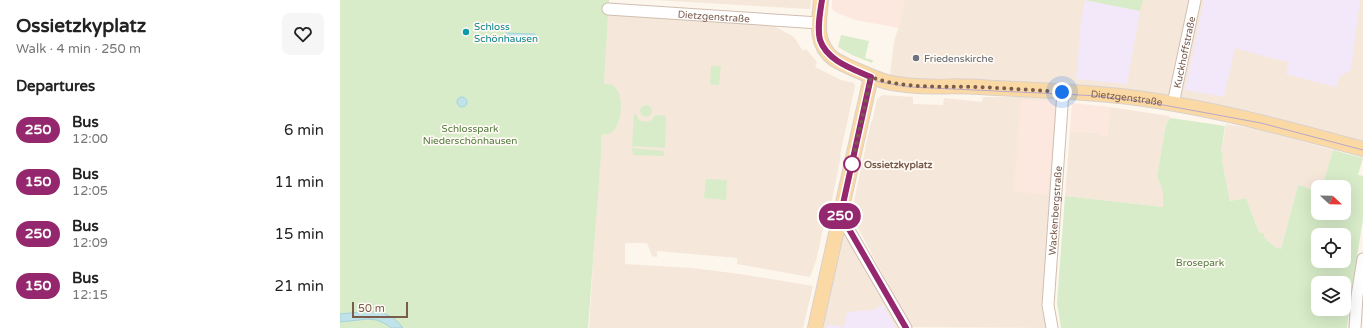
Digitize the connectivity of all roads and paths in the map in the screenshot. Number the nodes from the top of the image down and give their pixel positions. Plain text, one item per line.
1 (822, 0) edge
2 (1195, 0) edge
3 (608, 9) dead end
4 (819, 20) junction
5 (871, 77) junction
6 (1062, 92) junction
7 (1173, 104) junction
8 (1363, 149) edge
9 (839, 222) junction
10 (1363, 259) edge
11 (815, 328) edge
12 (906, 328) edge
13 (1052, 328) edge
14 (1355, 328) edge

1 - 4 main road
2 - 7 street, Kuckhoffstraße
3 - 4 street, Dietzgenstraße
4 - 5 main road, Dietzgenstraße
5 - 6 main road, Dietzgenstraße
5 - 9 main road
6 - 7 main road, Dietzgenstraße
6 - 13 street, Wackenbergstraße
7 - 8 main road, Dietzgenstraße
9 - 11 main road
9 - 12 street
10 - 14 street

